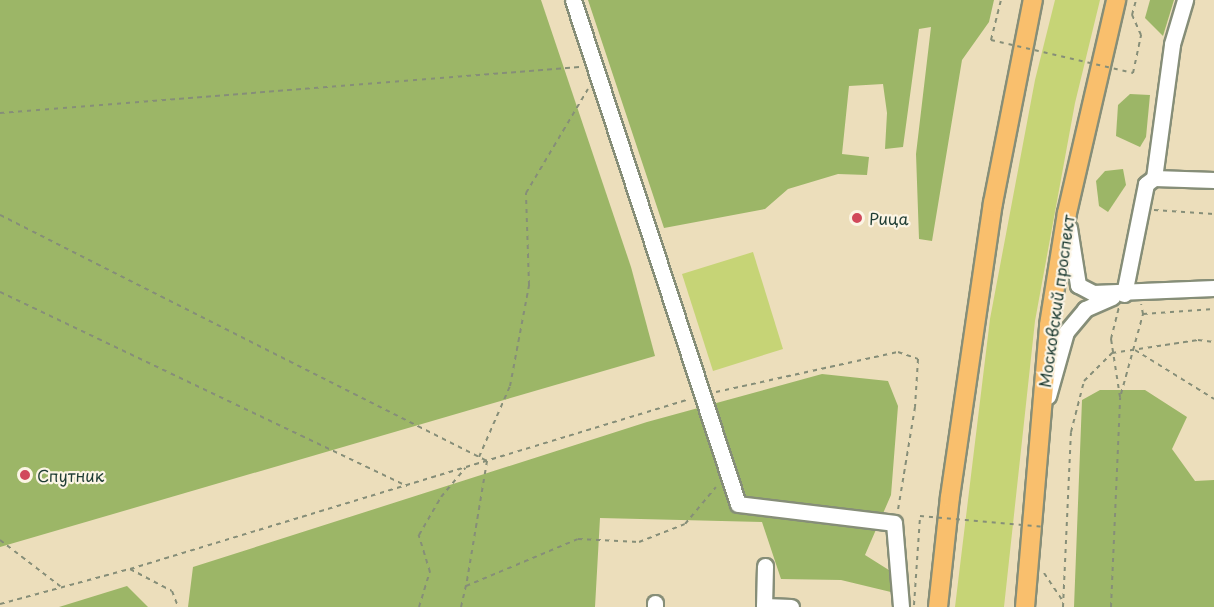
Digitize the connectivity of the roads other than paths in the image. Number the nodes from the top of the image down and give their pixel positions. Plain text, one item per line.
1 (573, 0) edge
2 (1033, 0) edge
3 (1116, 0) edge
4 (1185, 0) edge
5 (1154, 178) junction
6 (1214, 180) edge
7 (1067, 213) junction
8 (1214, 288) edge
9 (1131, 294) junction
10 (1040, 424) junction
11 (765, 566) dead end
12 (791, 607) edge
13 (901, 607) edge
14 (938, 607) edge
15 (1025, 607) edge

1 - 13 street
2 - 14 main road
3 - 7 main road, Московский проспект
4 - 5 street
5 - 6 street
5 - 9 street
7 - 9 street
7 - 10 main road, Московский проспект
8 - 9 street
9 - 10 street
10 - 15 main road, Московский проспект
11 - 12 street

